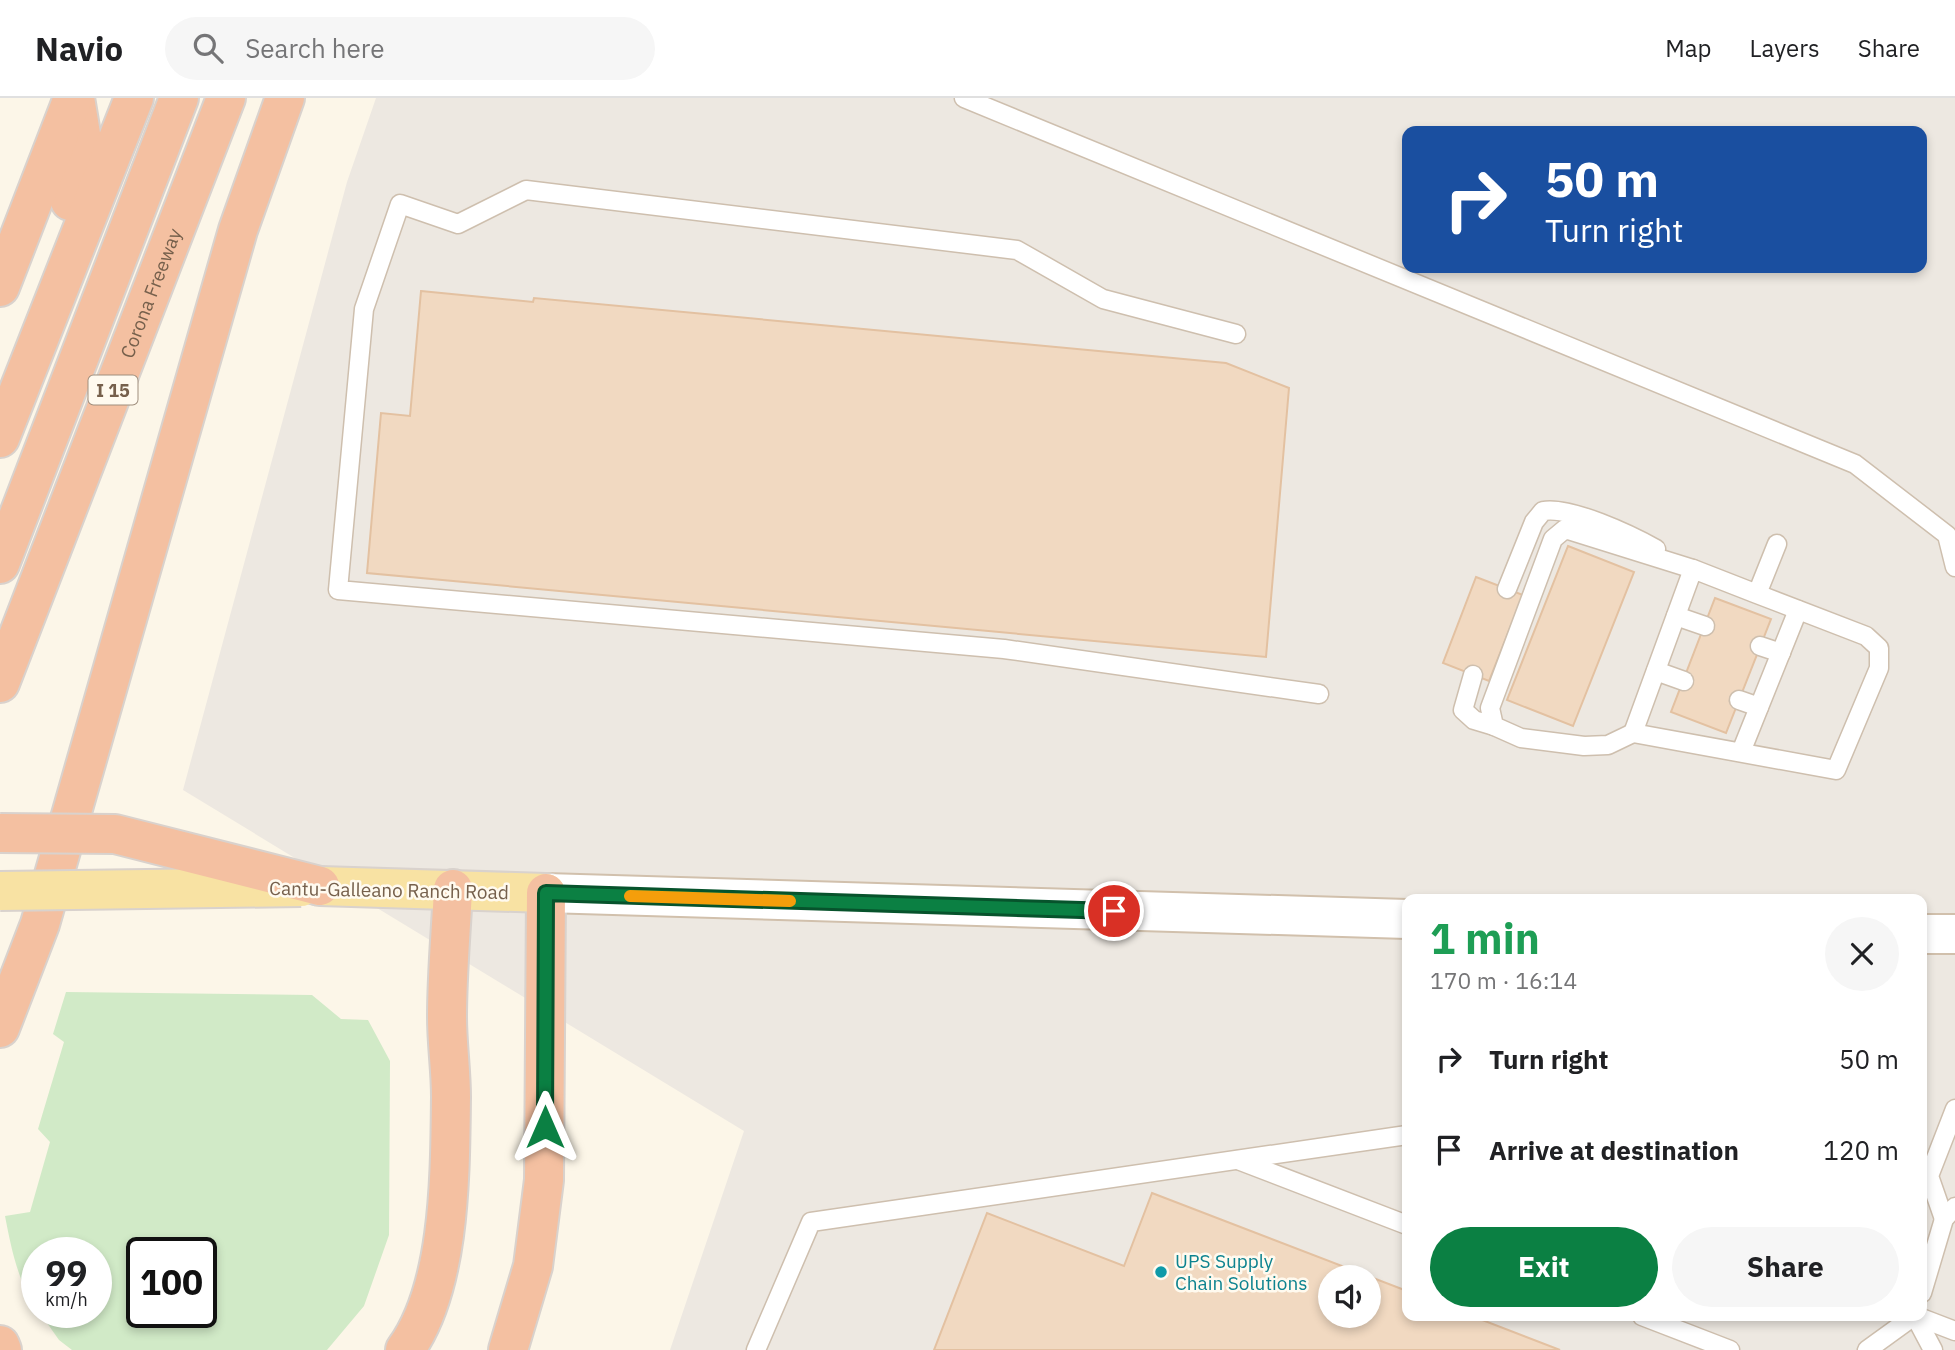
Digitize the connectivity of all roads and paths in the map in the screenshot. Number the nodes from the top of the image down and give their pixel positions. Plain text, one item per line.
1 (74, 98) edge
2 (134, 98) edge
3 (179, 98) edge
4 (226, 98) edge
5 (285, 98) edge
6 (964, 98) edge
7 (0, 287) edge
8 (1236, 334) dead end
9 (0, 389) edge
10 (0, 438) edge
11 (1777, 544) dead end
12 (0, 564) edge
13 (1955, 567) edge
14 (1693, 569) junction
15 (1507, 589) dead end
16 (1757, 594) junction
17 (1798, 610) junction
18 (1676, 616) junction
19 (1705, 626) dead end
20 (1760, 646) dead end
21 (1781, 653) junction
22 (1656, 671) junction
23 (1473, 675) dead end
24 (1684, 681) dead end
25 (0, 683) edge
26 (1319, 694) dead end
27 (1739, 700) dead end
28 (1759, 708) junction
29 (1494, 726) junction
30 (1633, 733) junction
31 (1741, 752) junction
32 (0, 833) edge
33 (320, 887) junction
34 (453, 889) junction
35 (0, 891) edge
36 (546, 893) junction
37 (1402, 919) edge
38 (1927, 933) edge
39 (1955, 934) edge
40 (0, 1028) edge
41 (1955, 1109) edge
42 (1402, 1136) edge
43 (1235, 1159) junction
44 (1950, 1213) edge
45 (1402, 1223) edge
46 (1927, 1279) edge
47 (1927, 1320) edge
48 (1655, 1321) edge
49 (1908, 1321) edge
50 (1918, 1321) edge
51 (1955, 1331) edge
52 (405, 1350) edge
53 (508, 1350) edge
54 (756, 1350) edge
55 (1730, 1350) edge
56 (1867, 1350) edge
57 (1933, 1350) edge

1 - 7 highway
1 - 9 highway
2 - 10 highway
3 - 12 highway
4 - 25 highway, Corona Freeway / I 15
5 - 40 highway
6 - 13 lane
8 - 26 lane
11 - 16 lane
14 - 15 lane
14 - 16 lane
14 - 18 lane
14 - 29 lane
16 - 17 lane
17 - 21 lane
17 - 31 lane
18 - 19 lane
18 - 22 lane
20 - 21 lane
21 - 28 lane
22 - 24 lane
22 - 30 lane
23 - 29 lane
27 - 28 lane
28 - 31 lane
29 - 30 lane
30 - 31 lane
32 - 33 highway, bridge
33 - 34 main road, Cantu-Galleano Ranch Road
33 - 35 main road, Cantu-Galleano Ranch Road, bridge
34 - 36 main road, Cantu-Galleano Ranch Road
34 - 52 highway
36 - 37 main road, Cantu-Galleano Ranch Road
36 - 53 highway
38 - 39 main road
41 - 44 lane
42 - 43 lane
43 - 45 lane
43 - 54 lane
44 - 46 lane
47 - 51 lane
48 - 55 lane
49 - 56 lane
50 - 57 lane

